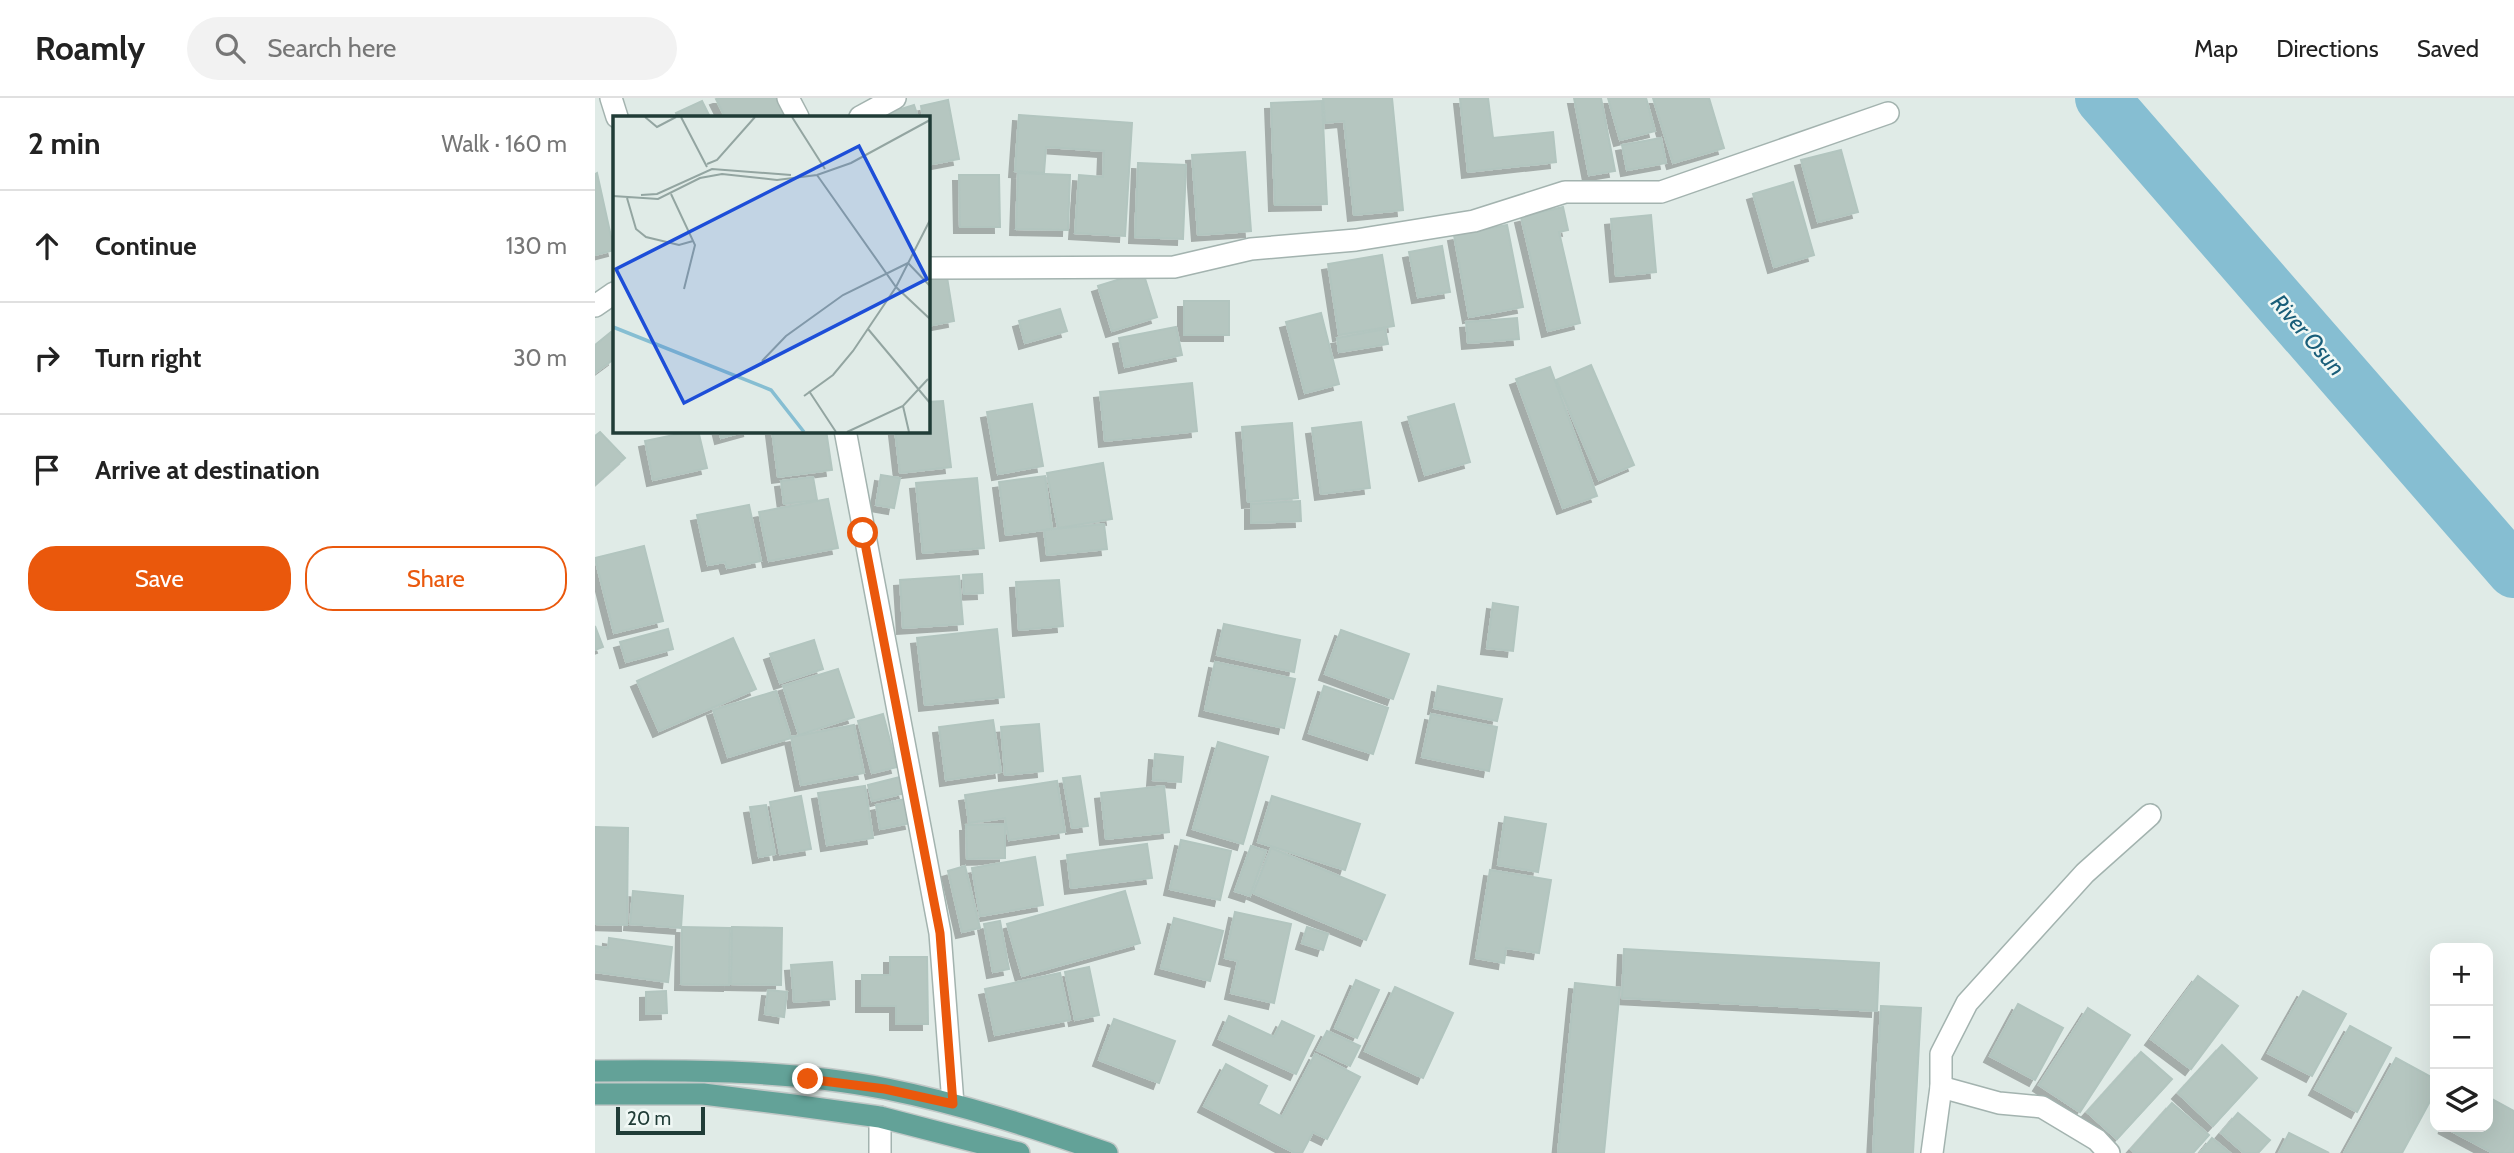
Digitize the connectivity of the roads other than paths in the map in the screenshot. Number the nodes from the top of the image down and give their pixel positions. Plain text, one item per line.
1 (611, 98) edge
2 (788, 98) edge
3 (895, 98) edge
4 (1888, 113) dead end
5 (617, 116) edge
6 (797, 116) edge
7 (862, 116) edge
8 (929, 268) edge
9 (613, 293) edge
10 (595, 306) edge
11 (845, 432) edge
12 (2150, 815) dead end
13 (595, 1071) edge
14 (1941, 1087) junction
15 (595, 1094) edge
16 (953, 1104) junction
17 (880, 1117) junction
18 (880, 1153) edge
19 (1019, 1153) edge
20 (1107, 1153) edge
21 (1932, 1153) edge
22 (2109, 1153) edge

1 - 5 street
2 - 6 street
3 - 7 street
4 - 8 street
9 - 10 street
11 - 16 street
12 - 14 street
13 - 16 main road
14 - 21 street
14 - 22 street
15 - 17 main road
16 - 20 main road
17 - 18 street
17 - 19 main road

